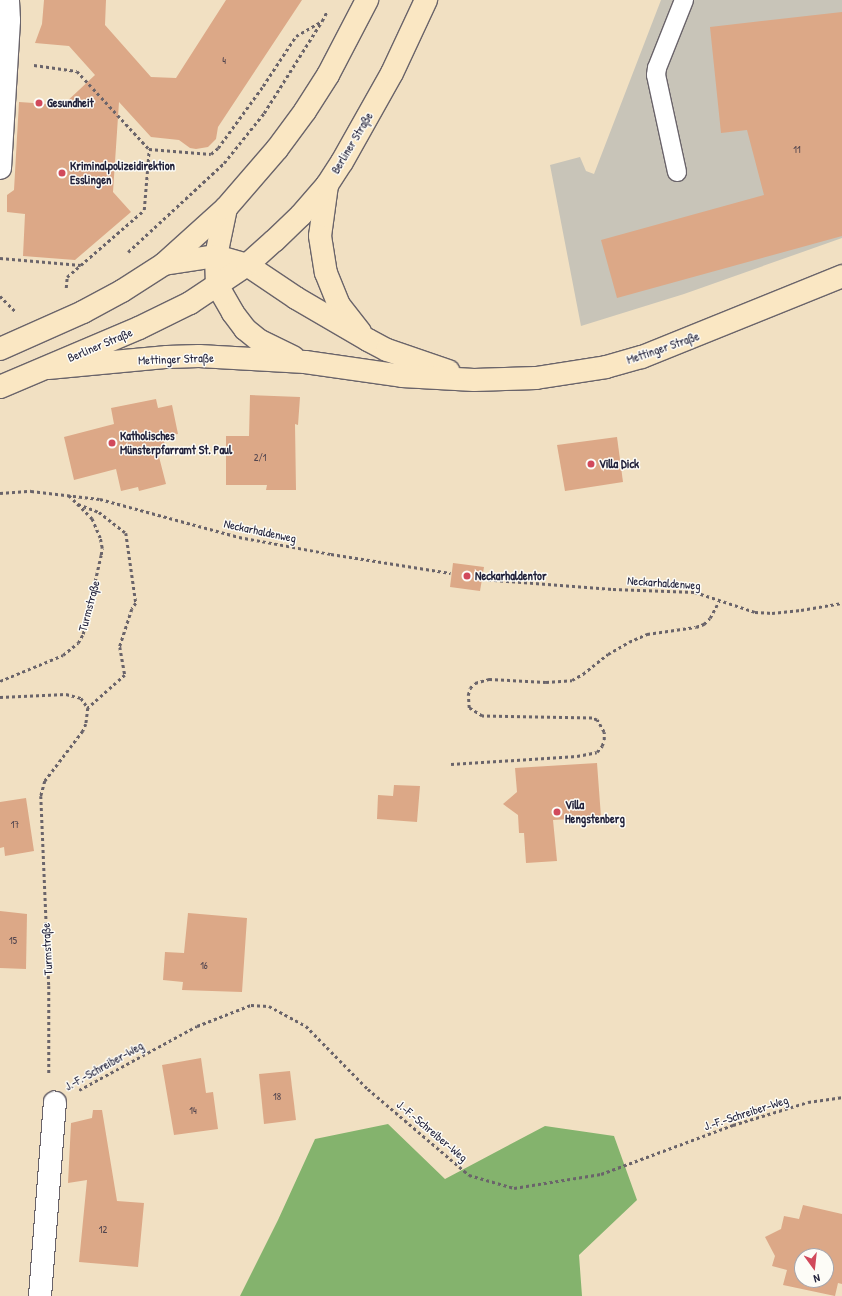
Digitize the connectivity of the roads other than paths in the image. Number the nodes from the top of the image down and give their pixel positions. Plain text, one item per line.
1 (8, 0) edge
2 (367, 0) edge
3 (426, 0) edge
4 (684, 0) edge
5 (0, 168) edge
6 (677, 172) dead end
7 (327, 185) junction
8 (226, 208) junction
9 (216, 256) junction
10 (164, 264) junction
11 (247, 265) junction
12 (842, 276) edge
13 (217, 285) junction
14 (368, 340) junction
15 (0, 348) edge
16 (305, 362) junction
17 (48, 368) junction
18 (474, 380) junction
19 (0, 387) edge
20 (55, 1103) road end
21 (40, 1296) edge

1 - 5 street
2 - 8 main road
3 - 7 main road, Berliner Straße
4 - 6 lane
7 - 11 main road, Berliner Straße
7 - 14 main road, Mettinger Straße
8 - 9 main road
8 - 10 main road
9 - 10 main road
9 - 11 main road
9 - 13 main road
10 - 15 main road
11 - 13 main road, Berliner Straße
11 - 14 main road, Mettinger Straße
12 - 18 main road, Mettinger Straße
13 - 16 main road, Mettinger Straße
13 - 17 main road, Berliner Straße
14 - 18 main road, Mettinger Straße
16 - 17 main road, Mettinger Straße
16 - 18 main road, Mettinger Straße
17 - 19 main road, Berliner Straße
20 - 21 street

